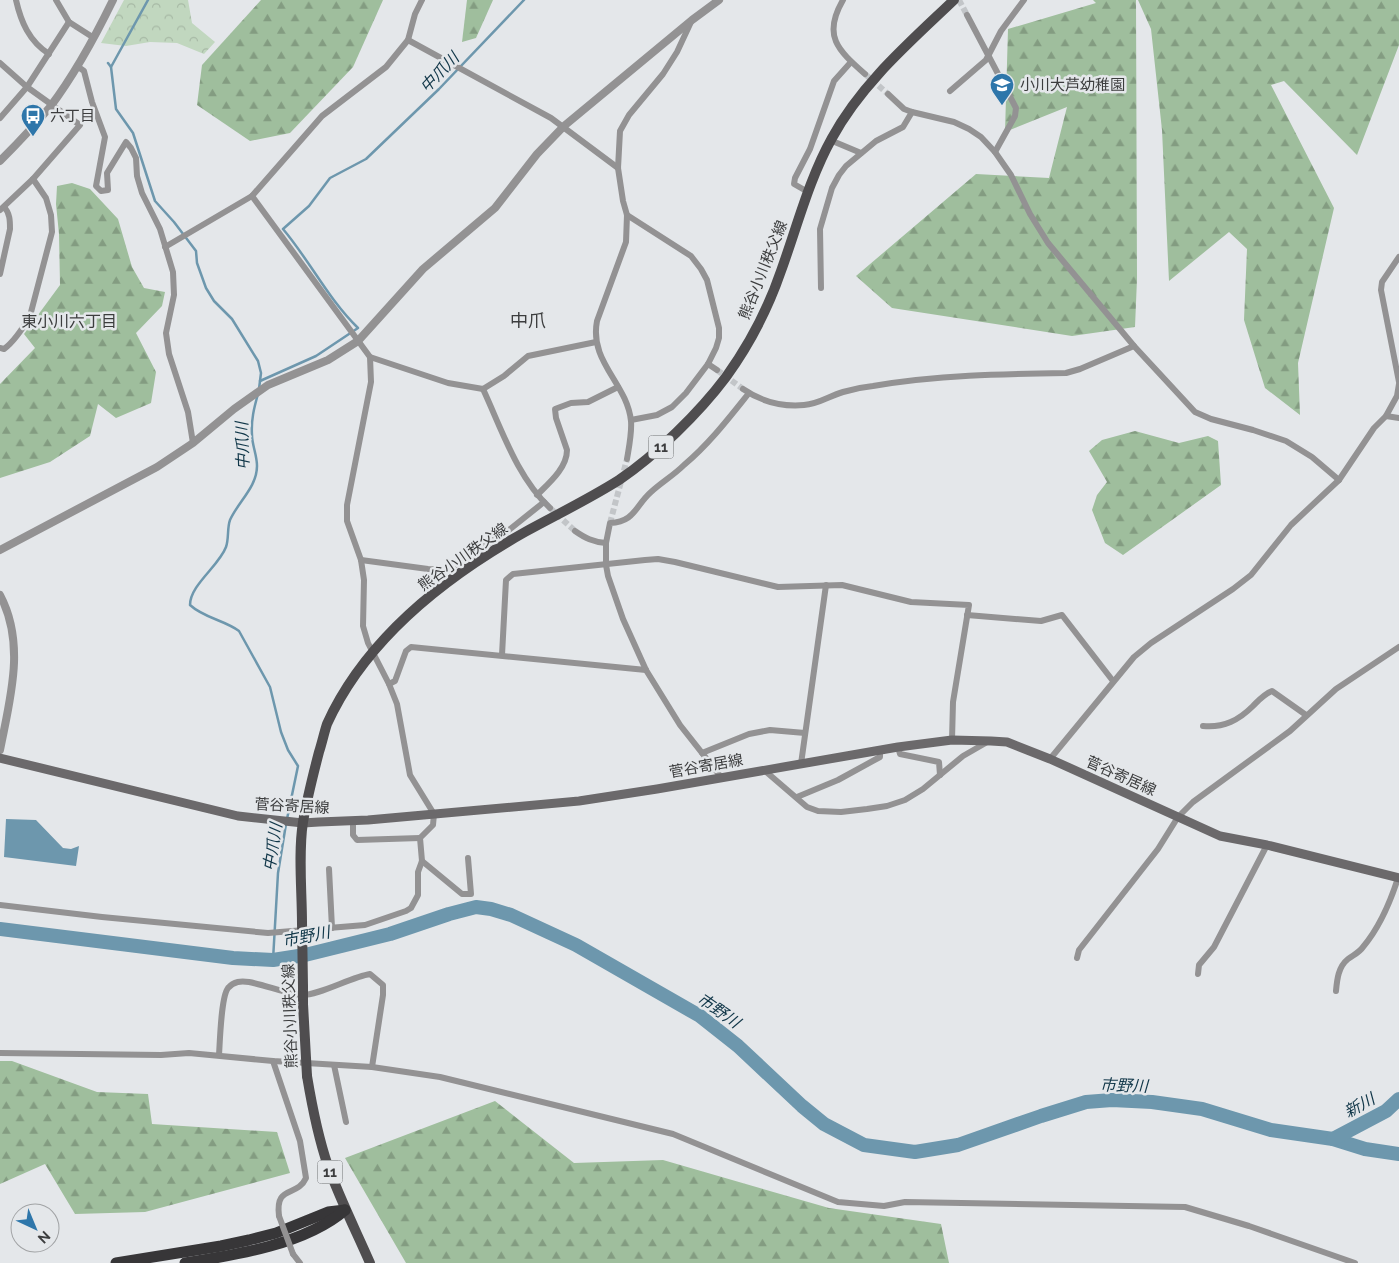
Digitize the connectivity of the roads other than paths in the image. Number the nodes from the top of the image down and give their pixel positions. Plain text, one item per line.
1 (16, 0) edge
2 (56, 0) edge
3 (113, 0) edge
4 (422, 0) edge
5 (719, 0) edge
6 (843, 0) edge
7 (954, 0) edge
8 (1024, 0) edge
9 (967, 15) tunnel mouth
10 (692, 20) junction
11 (69, 22) junction
12 (94, 38) junction
13 (408, 40) junction
14 (49, 54) junction
15 (988, 57) junction
16 (851, 62) junction
17 (0, 63) edge
18 (77, 66) junction
19 (865, 74) tunnel mouth
20 (28, 87) junction
21 (950, 91) dead end
22 (888, 94) tunnel mouth
23 (51, 105) junction
24 (912, 112) junction
25 (0, 118) edge
26 (564, 126) junction
27 (830, 140) junction
28 (995, 152) junction
29 (860, 154) junction
30 (0, 161) edge
31 (618, 168) junction
32 (33, 179) junction
33 (808, 192) junction
34 (252, 196) junction
35 (2, 209) edge
36 (628, 215) junction
37 (165, 247) junction
38 (1399, 257) edge
39 (0, 274) edge
40 (821, 288) dead end
41 (358, 341) junction
42 (596, 342) junction
43 (1134, 346) junction
44 (0, 348) edge
45 (370, 358) junction
46 (708, 364) junction
47 (718, 370) tunnel mouth
48 (1399, 383) edge
49 (618, 388) junction
50 (483, 389) junction
51 (1386, 416) junction
52 (1399, 418) edge
53 (631, 420) junction
54 (193, 443) junction
55 (627, 459) tunnel mouth
56 (1339, 480) junction
57 (537, 495) junction
58 (544, 502) junction
59 (550, 508) tunnel mouth
60 (575, 531) tunnel mouth
61 (606, 543) junction
62 (0, 550) edge
63 (361, 560) junction
64 (606, 565) junction
65 (826, 585) junction
66 (0, 595) edge
67 (967, 615) junction
68 (1399, 647) edge
69 (372, 651) junction
70 (502, 656) junction
71 (646, 670) junction
72 (1113, 680) junction
73 (389, 684) junction
74 (1306, 715) junction
75 (1203, 726) dead end
76 (805, 733) junction
77 (952, 740) junction
78 (990, 741) junction
79 (898, 746) junction
80 (0, 750) edge
81 (880, 750) junction
82 (702, 753) junction
83 (0, 758) edge
84 (1050, 758) junction
85 (801, 764) junction
86 (764, 770) junction
87 (940, 775) junction
88 (721, 777) junction
89 (797, 797) junction
90 (434, 814) junction
91 (1178, 817) junction
92 (353, 821) junction
93 (303, 823) junction
94 (420, 838) junction
95 (1267, 845) junction
96 (468, 858) dead end
97 (422, 861) junction
98 (330, 869) dead end
99 (1399, 878) edge
100 (0, 905) edge
101 (332, 928) junction
102 (1077, 958) dead end
103 (1198, 974) dead end
104 (1336, 991) dead end
105 (303, 996) junction
106 (0, 1053) edge
107 (219, 1055) junction
108 (273, 1061) junction
109 (334, 1064) junction
110 (372, 1067) junction
111 (346, 1122) dead end
112 (346, 1210) junction
113 (116, 1263) edge
114 (186, 1263) edge
115 (300, 1263) edge
116 (370, 1263) edge
117 (1355, 1263) edge

1 - 14 street
2 - 11 street
3 - 12 street
4 - 13 street
5 - 10 street
6 - 16 street
7 - 27 main road, 熊谷小川秩父線 / 11
8 - 15 street
9 - 15 street
10 - 26 street
10 - 31 street
11 - 12 street
11 - 14 street
12 - 18 street
13 - 26 street
13 - 34 street
14 - 20 street
15 - 21 street
15 - 28 street
16 - 19 street
16 - 33 street
17 - 20 street
18 - 23 street
18 - 37 street
20 - 23 street
20 - 25 street
22 - 24 street
23 - 30 street
23 - 32 street
24 - 28 street
24 - 29 street
26 - 31 street
26 - 41 street
27 - 29 street
27 - 33 main road, 熊谷小川秩父線 / 11
28 - 43 street
29 - 40 street
31 - 36 street
32 - 35 street
32 - 44 street
33 - 69 main road, 熊谷小川秩父線 / 11
34 - 37 street
34 - 41 street
35 - 39 street
36 - 42 street
36 - 46 street
37 - 54 street
38 - 48 street
41 - 45 street
41 - 54 street
42 - 49 street
42 - 50 street
43 - 56 street
43 - 61 street
45 - 50 street
45 - 63 street
46 - 47 street
46 - 53 street
48 - 51 street
49 - 53 street
49 - 57 street
50 - 57 street
51 - 52 street
51 - 56 street
53 - 55 street
54 - 62 street
56 - 72 street
57 - 58 street
58 - 59 street
58 - 63 street
60 - 61 street
61 - 64 street
63 - 69 street
64 - 65 street
64 - 70 street
64 - 71 street
65 - 67 street
65 - 76 street
66 - 80 street
67 - 72 street
67 - 77 street
68 - 74 street
69 - 73 street
69 - 93 main road, 熊谷小川秩父線 / 11
70 - 71 street
70 - 73 street
71 - 82 street
72 - 84 street
73 - 90 street
74 - 75 street
74 - 91 street
76 - 82 street
76 - 85 street
77 - 78 main road, 菅谷寄居線
77 - 79 main road, 菅谷寄居線
78 - 84 main road, 菅谷寄居線
78 - 87 street
79 - 81 main road, 菅谷寄居線
79 - 87 street
81 - 85 main road, 菅谷寄居線
81 - 89 street
82 - 88 street
83 - 93 main road, 菅谷寄居線
84 - 91 main road, 菅谷寄居線
85 - 86 main road, 菅谷寄居線
86 - 88 main road, 菅谷寄居線
86 - 89 street
87 - 89 street
88 - 90 main road, 菅谷寄居線
90 - 92 main road, 菅谷寄居線
90 - 94 street
91 - 95 main road, 菅谷寄居線
91 - 102 street
92 - 93 main road, 菅谷寄居線
92 - 94 street
93 - 105 main road, 熊谷小川秩父線 / 11, bridge
94 - 97 street
95 - 99 main road, 菅谷寄居線
95 - 103 street
96 - 97 street
97 - 101 street
98 - 101 street
99 - 104 street
100 - 101 street
105 - 107 street
105 - 110 street
105 - 112 main road, 熊谷小川秩父線 / 11, bridge
106 - 107 street
107 - 108 street
108 - 109 street
108 - 115 street, bridge
109 - 110 street
109 - 111 street
110 - 117 street
112 - 113 highway
112 - 114 highway
112 - 116 main road, 熊谷小川秩父線 / 11

